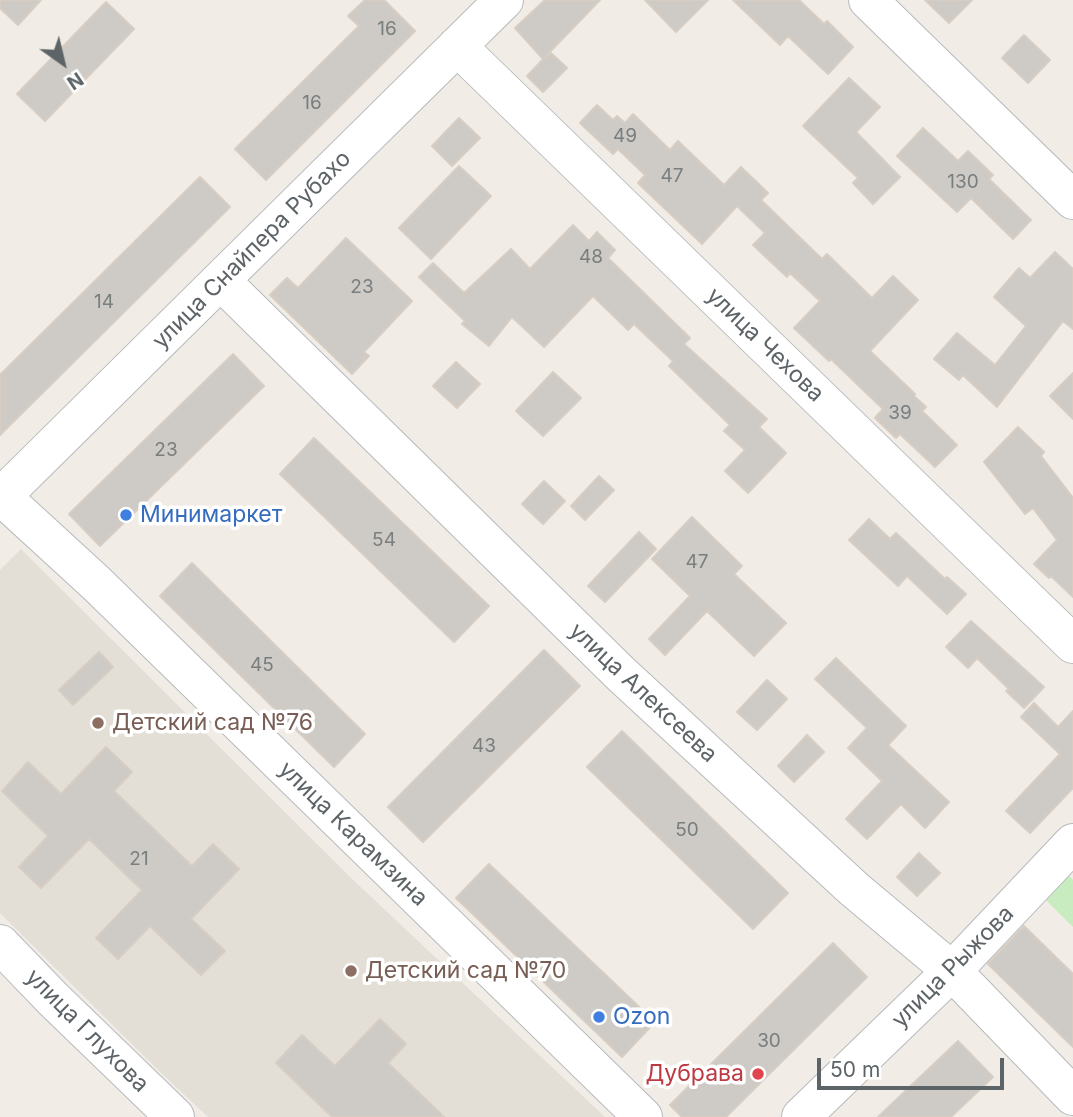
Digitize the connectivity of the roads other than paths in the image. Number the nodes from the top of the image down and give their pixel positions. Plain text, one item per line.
1 (504, 0) edge
2 (868, 0) edge
3 (457, 46) junction
4 (1073, 200) edge
5 (222, 282) junction
6 (1, 497) edge
7 (1073, 644) edge
8 (1073, 843) edge
9 (0, 944) edge
10 (952, 971) junction
11 (1073, 1096) edge
12 (175, 1117) edge
13 (643, 1117) edge
14 (802, 1117) edge

1 - 3 street, улица Снайпера Рубахо
2 - 4 street
3 - 5 street, улица Снайпера Рубахо
3 - 7 street, улица Чехова
5 - 6 street, улица Снайпера Рубахо
5 - 10 street, улица Алексеева
6 - 13 street, улица Карамзина
8 - 10 street, улица Рыжова
9 - 12 street, улица Глухова
10 - 11 street, улица Алексеева
10 - 14 street, улица Рыжова

